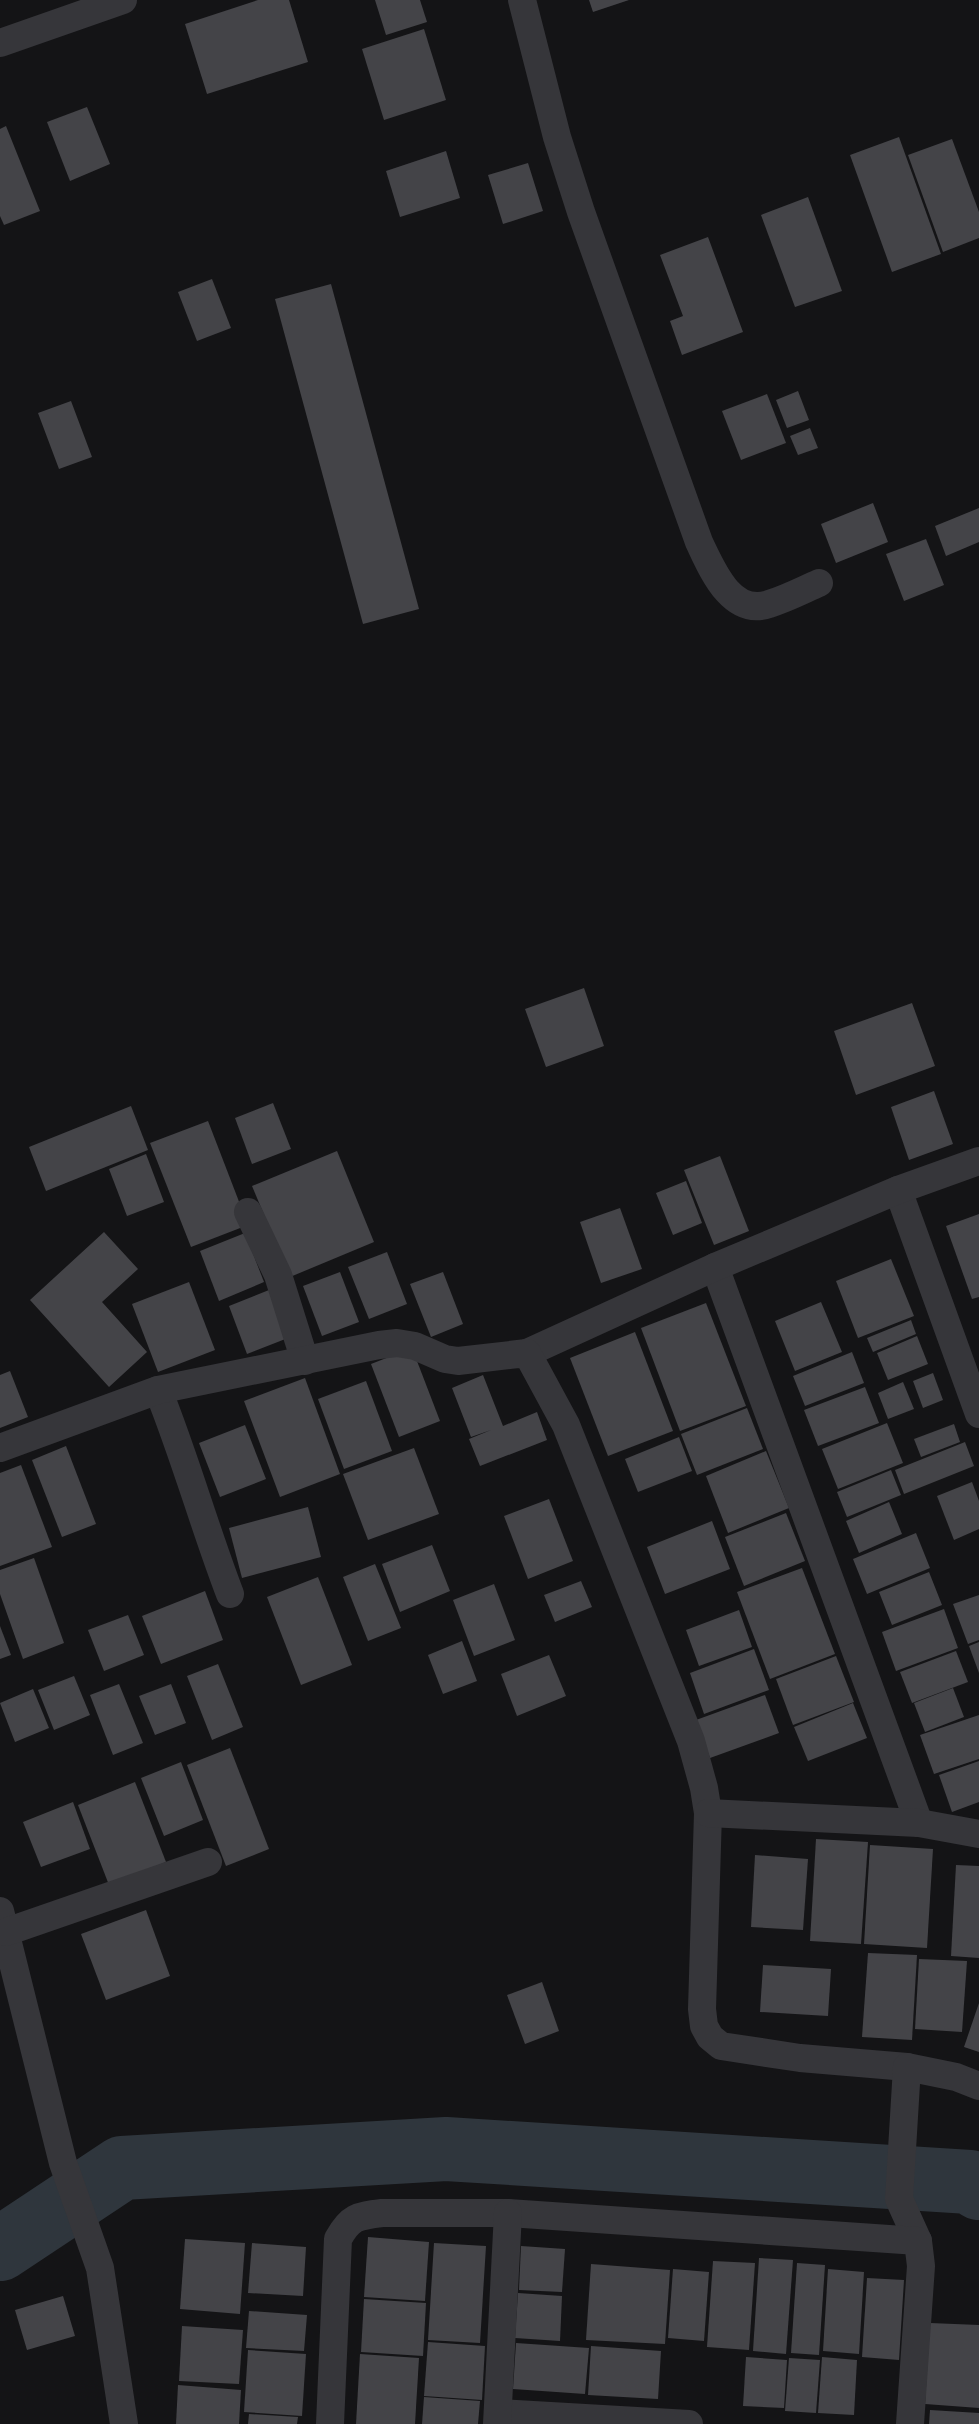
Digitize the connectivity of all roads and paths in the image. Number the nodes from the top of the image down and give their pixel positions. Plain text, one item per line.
1 (123, 0) edge
2 (522, 0) edge
3 (0, 43) edge
4 (819, 583) dead end
5 (979, 1161) edge
6 (898, 1190) junction
7 (248, 1212) dead end
8 (715, 1267) junction
9 (527, 1353) junction
10 (305, 1361) junction
11 (158, 1390) junction
12 (979, 1414) edge
13 (0, 1448) edge
14 (230, 1594) dead end
15 (708, 1813) junction
16 (919, 1823) junction
17 (979, 1834) edge
18 (208, 1862) dead end
19 (3, 1921) edge
20 (907, 2067) junction
21 (979, 2086) edge
22 (508, 2213) junction
23 (918, 2241) junction
24 (497, 2419) edge
25 (124, 2424) edge
26 (330, 2424) edge
27 (689, 2424) edge
28 (910, 2424) edge

1 - 3 street
2 - 4 street
5 - 6 street
6 - 8 street
6 - 12 street
7 - 10 street
8 - 9 street
8 - 16 street
9 - 10 street
9 - 15 street
10 - 11 street
11 - 13 street
11 - 14 street
15 - 16 street
15 - 20 street
16 - 17 street
18 - 19 street
19 - 25 street
20 - 21 street
20 - 23 street
22 - 23 street
22 - 24 street
22 - 26 street
23 - 28 street
24 - 27 street

